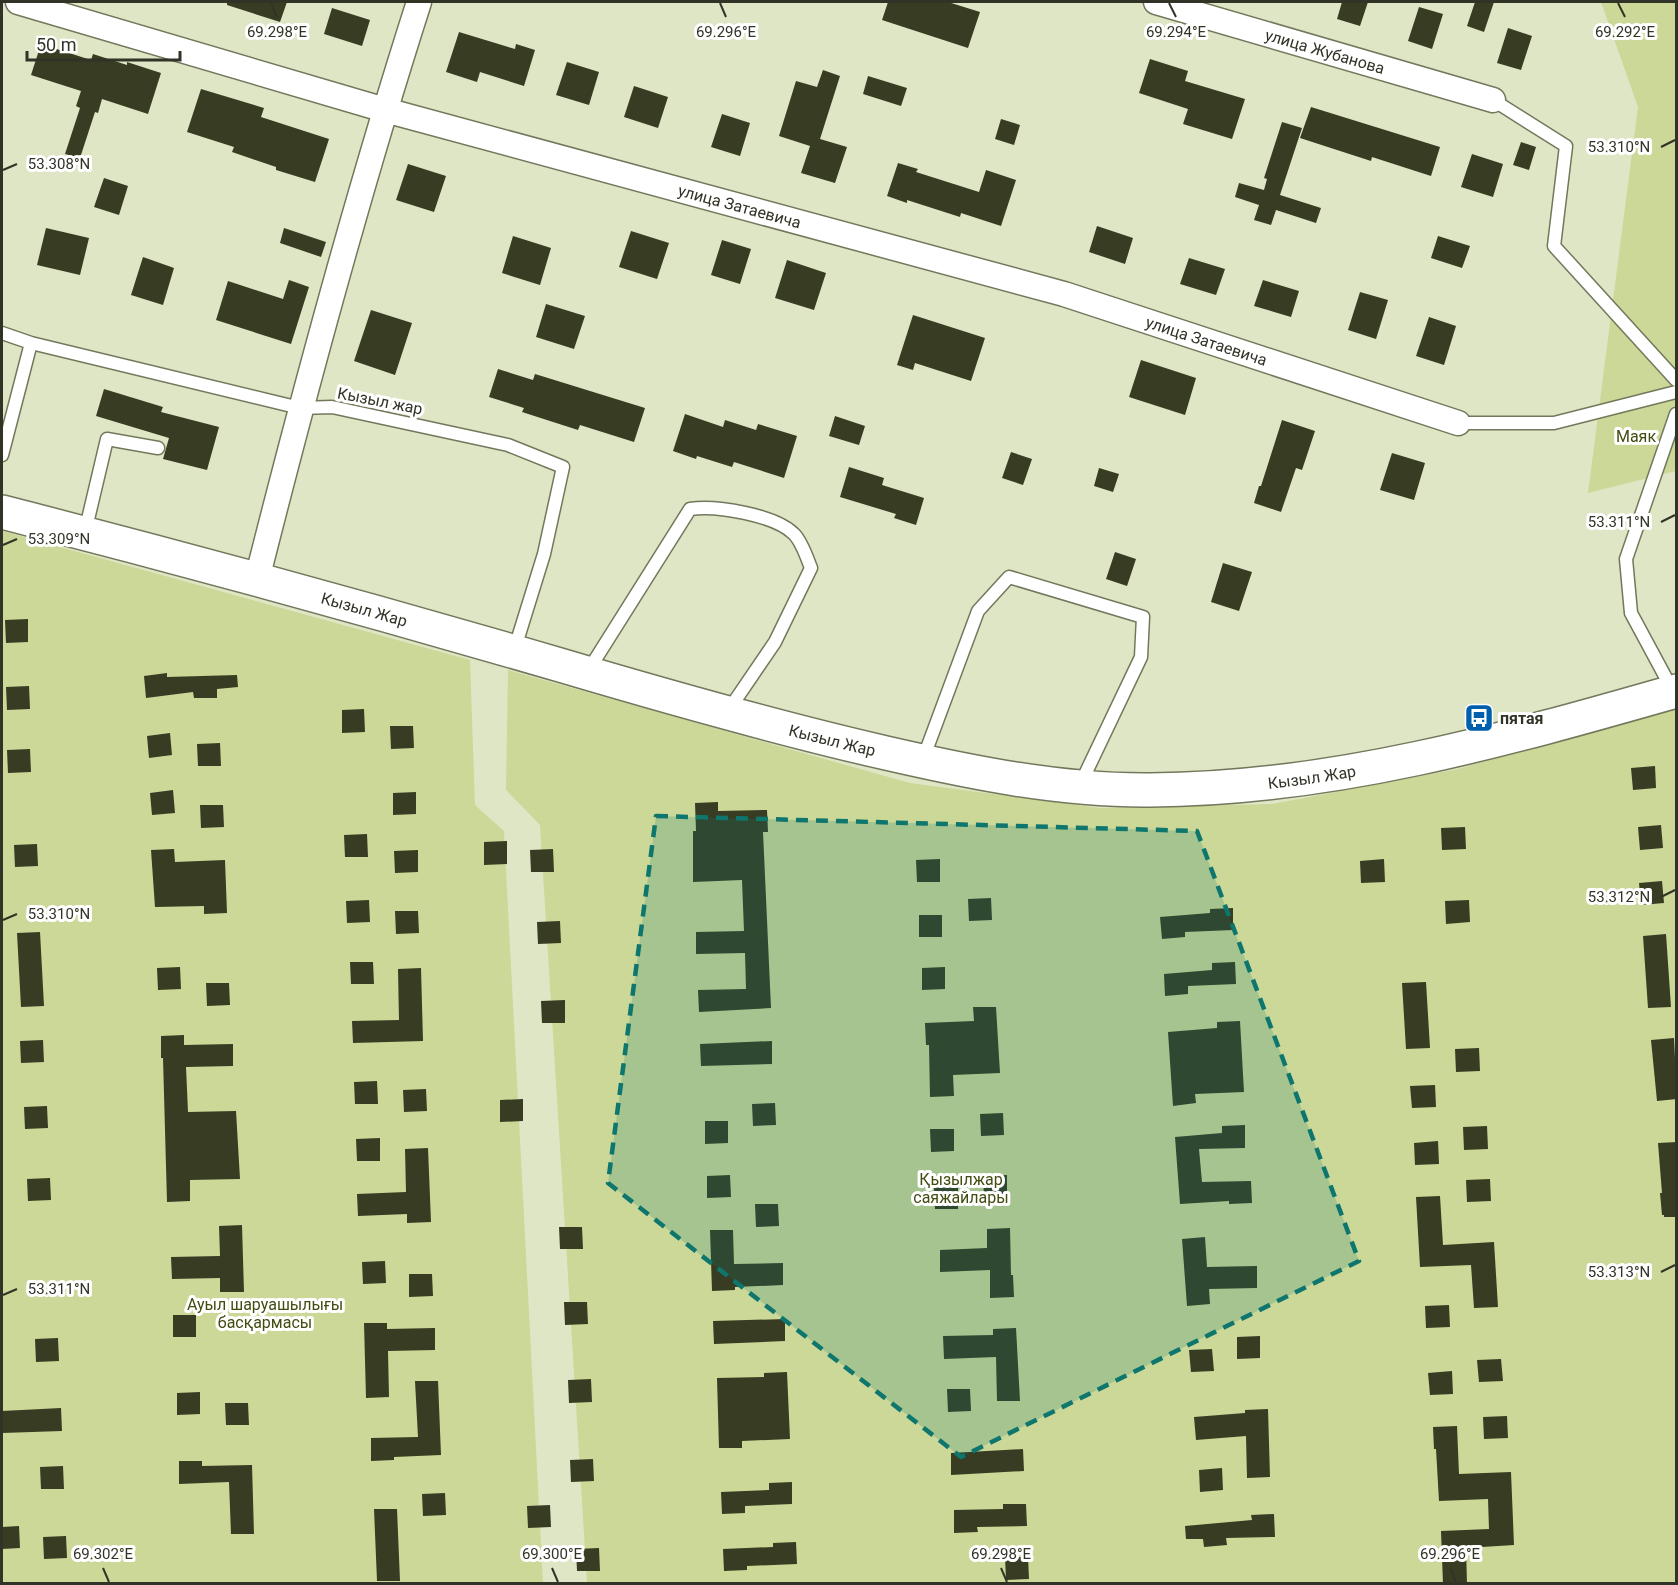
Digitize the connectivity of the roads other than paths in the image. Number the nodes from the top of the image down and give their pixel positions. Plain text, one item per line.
1 (18, 2) edge
2 (419, 2) edge
3 (1156, 2) edge
4 (1493, 100) joint
5 (384, 110) junction
6 (2, 333) edge
7 (31, 343) junction
8 (1677, 380) edge
9 (1677, 392) edge
10 (300, 408) junction
11 (1677, 414) edge
12 (1458, 423) joint
13 (158, 448) dead end
14 (2, 455) edge
15 (2, 512) edge
16 (84, 533) junction
17 (257, 579) junction
18 (514, 652) junction
19 (587, 673) junction
20 (1675, 692) edge
21 (728, 712) junction
22 (922, 761) junction
23 (1080, 786) junction

1 - 5 street, улица Затаевича
2 - 5 street
3 - 4 street, улица Жубанова
4 - 8 lane
5 - 10 street
5 - 12 street, улица Затаевича
6 - 7 lane, Кызыл жар
7 - 10 lane, Кызыл жар
7 - 14 lane
9 - 12 lane
10 - 17 street
10 - 18 lane, Кызыл жар
11 - 20 lane
13 - 16 lane
15 - 16 main road, Кызыл Жар
16 - 17 main road, Кызыл Жар
17 - 18 main road, Кызыл Жар
18 - 19 main road, Кызыл Жар
19 - 21 main road, Кызыл Жар
19 - 21 lane
20 - 23 main road, Кызыл Жар
21 - 22 main road, Кызыл Жар
22 - 23 main road, Кызыл Жар
22 - 23 lane

